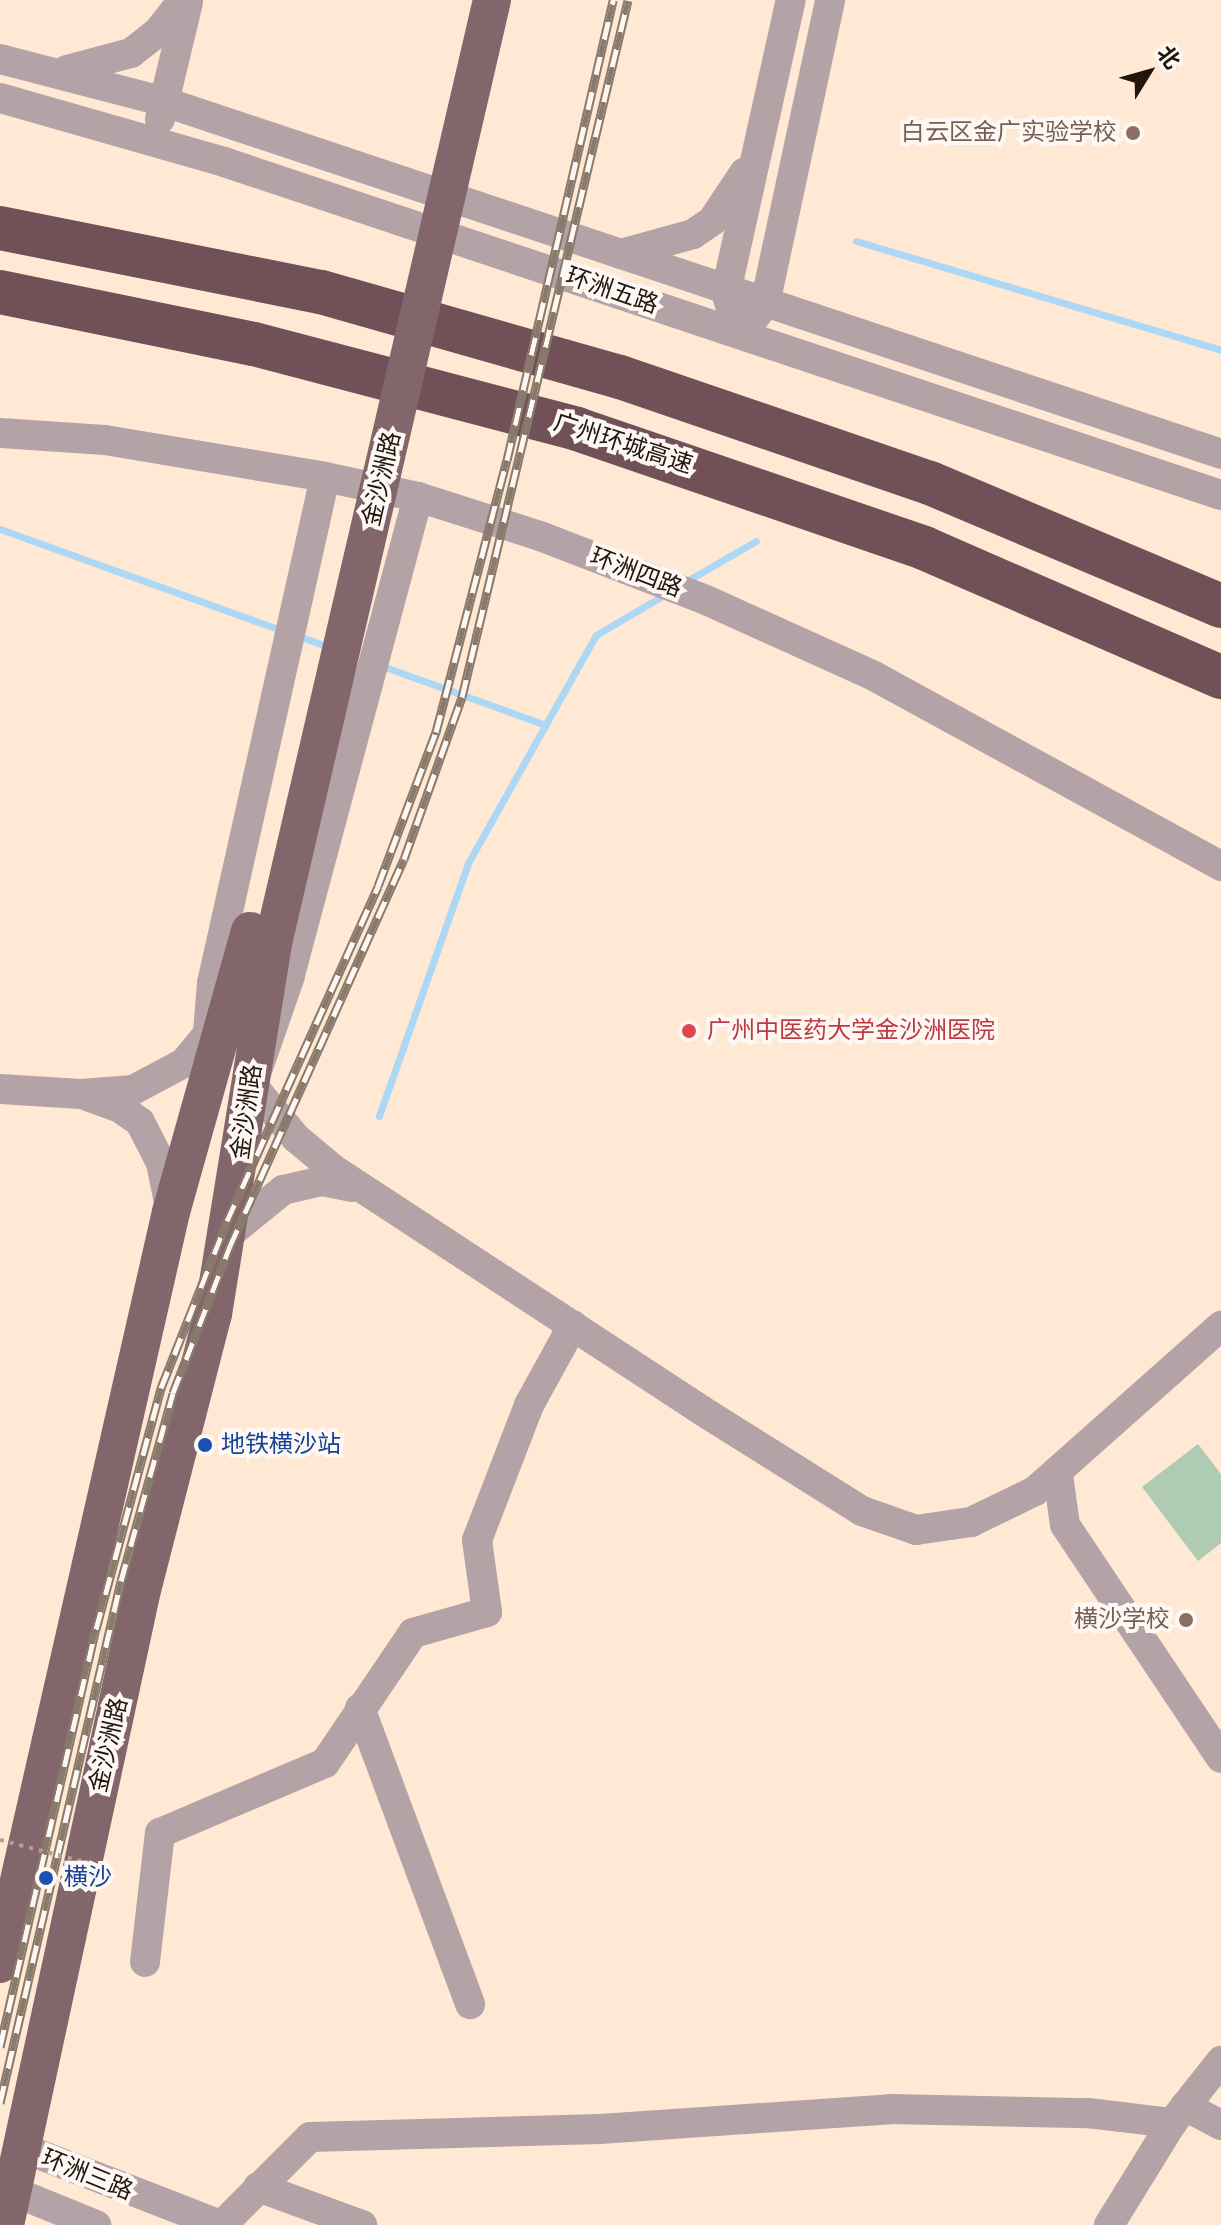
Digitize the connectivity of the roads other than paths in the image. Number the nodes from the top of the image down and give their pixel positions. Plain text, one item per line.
1 (186, 0) edge
2 (466, 0) edge
3 (492, 0) edge
4 (791, 0) edge
5 (830, 0) edge
6 (0, 59) edge
7 (59, 71) junction
8 (0, 98) edge
9 (165, 102) junction
10 (761, 135) junction
11 (154, 140) junction
12 (798, 142) junction
13 (0, 228) edge
14 (615, 254) junction
15 (0, 292) edge
16 (726, 292) junction
17 (765, 304) junction
18 (741, 335) junction
19 (0, 433) edge
20 (1221, 454) edge
21 (325, 477) junction
22 (1221, 495) edge
23 (418, 497) junction
24 (1221, 606) edge
25 (1221, 677) edge
26 (1221, 866) edge
27 (262, 935) junction
28 (218, 1022) junction
29 (252, 1085) junction
30 (0, 1089) edge
31 (81, 1094) junction
32 (370, 1194) junction
33 (171, 1212) junction
34 (228, 1235) junction
35 (573, 1325) junction
36 (1218, 1333) edge
37 (1058, 1475) junction
38 (360, 1708) junction
39 (1221, 1758) edge
40 (145, 1962) dead end
41 (0, 1964) edge
42 (470, 2004) dead end
43 (1221, 2061) edge
44 (1178, 2115) junction
45 (1221, 2125) edge
46 (10, 2142) edge
47 (258, 2187) junction
48 (6, 2201) edge
49 (96, 2225) edge
50 (221, 2225) edge
51 (362, 2225) edge
52 (1109, 2225) edge

1 - 7 street
1 - 9 street
2 - 27 main road, 金沙洲路
3 - 27 main road, 金沙洲路, bridge
4 - 10 street
5 - 12 street
6 - 7 street, 环洲五路
7 - 9 street, 环洲五路
8 - 11 street, 环洲五路
9 - 11 street
9 - 14 street, 环洲五路
10 - 12 street
10 - 14 street
10 - 16 street
11 - 18 street, 环洲五路
12 - 17 street
13 - 24 highway
14 - 16 street, 环洲五路
15 - 25 highway, 广州环城高速
16 - 17 street, 环洲五路
16 - 18 street
17 - 18 street
17 - 20 street, 环洲五路
18 - 22 street, 环洲五路
19 - 21 street, 环洲四路
21 - 23 street, 环洲四路
21 - 28 street
23 - 26 street, 环洲四路
23 - 29 street
27 - 28 main road, 金沙洲路
27 - 29 main road, 金沙洲路
28 - 31 street
28 - 33 main road, 金沙洲路
29 - 32 street
29 - 34 main road, 金沙洲路
30 - 31 street
31 - 33 street
32 - 34 street
32 - 35 street
33 - 41 main road, 金沙洲路
34 - 46 main road, 金沙洲路
35 - 37 street
35 - 38 street
36 - 37 street
37 - 39 street
38 - 40 street
38 - 42 street
43 - 44 street
44 - 45 street
44 - 47 street
44 - 52 street
46 - 48 main road, 金沙洲路
46 - 50 street, 环洲三路
47 - 50 street
47 - 51 street
48 - 49 street, 环洲三路

